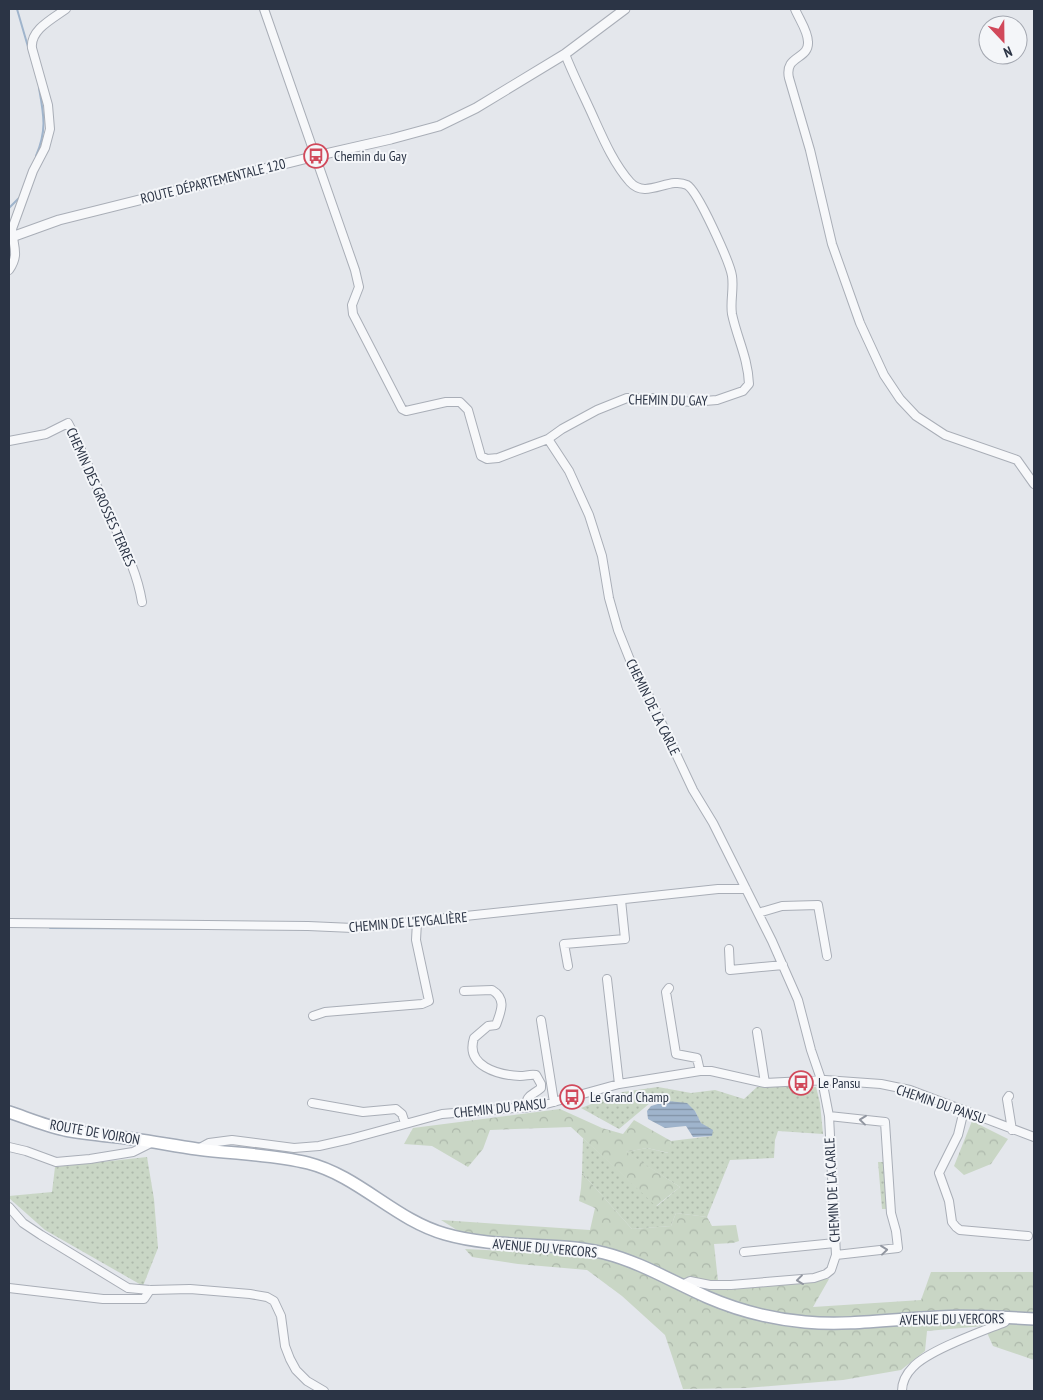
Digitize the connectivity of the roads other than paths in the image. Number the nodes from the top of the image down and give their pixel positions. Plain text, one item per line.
1 (66, 9) edge
2 (264, 9) edge
3 (626, 9) edge
4 (795, 9) edge
5 (565, 54) junction
6 (316, 156) junction
7 (11, 238) edge
8 (9, 270) edge
9 (548, 439) junction
10 (9, 441) edge
11 (1034, 484) edge
12 (142, 602) dead end
13 (746, 888) junction
14 (620, 900) junction
15 (758, 913) junction
16 (417, 922) junction
17 (9, 923) edge
18 (729, 949) dead end
19 (827, 956) dead end
20 (783, 965) junction
21 (568, 966) dead end
22 (607, 979) dead end
23 (669, 988) dead end
24 (464, 991) dead end
25 (313, 1016) dead end
26 (541, 1020) dead end
27 (758, 1032) dead end
28 (700, 1070) junction
29 (822, 1081) junction
30 (765, 1083) junction
31 (619, 1084) junction
32 (1009, 1096) dead end
33 (554, 1102) junction
34 (312, 1103) dead end
35 (526, 1108) junction
36 (964, 1110) junction
37 (9, 1112) edge
38 (829, 1116) junction
39 (406, 1123) junction
40 (1012, 1130) junction
41 (1034, 1137) edge
42 (153, 1142) junction
43 (9, 1147) edge
44 (198, 1149) junction
45 (9, 1207) edge
46 (1028, 1236) dead end
47 (835, 1243) junction
48 (744, 1252) dead end
49 (836, 1255) junction
50 (682, 1285) junction
51 (9, 1288) edge
52 (150, 1290) junction
53 (1007, 1317) junction
54 (1034, 1319) edge
55 (324, 1391) edge
56 (902, 1391) edge

1 - 7 street
2 - 6 street
3 - 5 street, ROUTE DÉPARTEMENTALE 120
4 - 11 street
5 - 6 street, ROUTE DÉPARTEMENTALE 120
5 - 9 street, CHEMIN DU GAY
6 - 7 street, ROUTE DÉPARTEMENTALE 120
6 - 9 street, CHEMIN DU GAY
7 - 8 street
9 - 13 street, CHEMIN DE LA CARLE
10 - 12 street, CHEMIN DES GROSSES TERRES
13 - 14 street, CHEMIN DE L'EYGALIÈRE
13 - 15 street, CHEMIN DE LA CARLE
14 - 16 street, CHEMIN DE L'EYGALIÈRE
14 - 21 street
15 - 19 street
15 - 20 street, CHEMIN DE LA CARLE
16 - 17 street, CHEMIN DE L'EYGALIÈRE
16 - 25 street
18 - 20 street
20 - 29 street, CHEMIN DE LA CARLE
22 - 31 street
23 - 28 street
24 - 35 street
26 - 33 street
27 - 30 street
28 - 30 street, CHEMIN DU PANSU
28 - 31 street, CHEMIN DU PANSU
29 - 30 street, CHEMIN DU PANSU
29 - 36 street, CHEMIN DU PANSU
29 - 38 street, CHEMIN DE LA CARLE
31 - 33 street, CHEMIN DU PANSU
32 - 40 street
33 - 35 street, CHEMIN DU PANSU
34 - 39 street
35 - 39 street, CHEMIN DU PANSU
36 - 40 street, CHEMIN DU PANSU
36 - 46 street
37 - 42 main road, ROUTE DE VOIRON
38 - 47 street, CHEMIN DE LA CARLE
49 -> 38 street
39 - 44 street, CHEMIN DU PANSU
40 - 41 street, CHEMIN DU PANSU
42 - 43 street
42 - 44 main road, AVENUE DU VERCORS
44 - 50 main road, AVENUE DU VERCORS
45 - 52 street
47 - 48 street
47 - 49 street, CHEMIN DE LA CARLE
49 -> 50 street, CHEMIN DE LA CARLE
50 - 53 main road, AVENUE DU VERCORS
51 - 52 street
52 - 55 street
53 - 54 main road, AVENUE DU VERCORS
53 - 56 street

